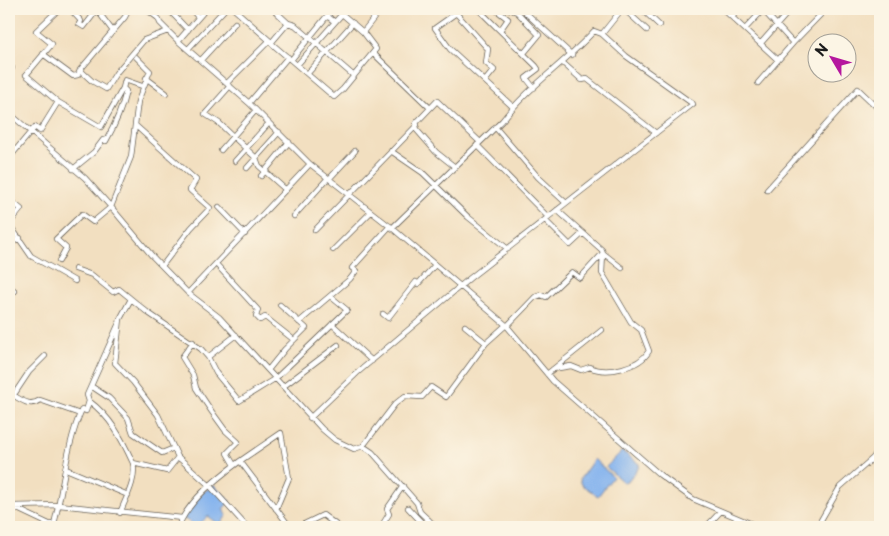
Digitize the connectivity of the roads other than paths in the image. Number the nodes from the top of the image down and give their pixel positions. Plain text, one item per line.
1 (59, 9) edge
2 (70, 9) edge
3 (129, 9) edge
4 (146, 9) edge
5 (168, 9) edge
6 (191, 9) edge
7 (206, 9) edge
8 (225, 9) edge
9 (234, 9) edge
10 (274, 9) edge
11 (333, 9) edge
12 (381, 9) edge
13 (462, 9) edge
14 (478, 9) edge
15 (495, 9) edge
16 (509, 9) edge
17 (623, 9) edge
18 (642, 9) edge
19 (723, 9) edge
20 (740, 9) edge
21 (763, 9) edge
22 (791, 9) edge
23 (826, 9) edge
24 (518, 10) edge
25 (456, 13) junction
26 (526, 13) dead end
27 (327, 16) junction
28 (198, 17) junction
29 (732, 17) junction
30 (288, 22) junction
31 (335, 22) junction
32 (235, 23) dead end
33 (352, 23) junction
34 (659, 25) dead end
35 (776, 25) junction
36 (501, 29) junction
37 (745, 29) junction
38 (112, 30) junction
39 (188, 30) junction
40 (647, 30) dead end
41 (168, 31) junction
42 (363, 32) junction
43 (602, 34) junction
44 (309, 38) junction
45 (178, 41) junction
46 (270, 42) junction
47 (761, 43) junction
48 (793, 43) junction
49 (316, 44) junction
50 (188, 49) junction
51 (327, 52) junction
52 (373, 53) junction
53 (524, 53) junction
54 (43, 54) junction
55 (572, 56) junction
56 (136, 57) dead end
57 (290, 58) junction
58 (201, 60) junction
59 (778, 60) junction
60 (563, 63) junction
61 (297, 65) junction
62 (80, 70) junction
63 (308, 74) junction
64 (354, 76) junction
65 (146, 78) junction
66 (485, 81) junction
67 (758, 83) dead end
68 (228, 84) junction
69 (142, 86) junction
70 (123, 88) junction
71 (534, 88) junction
72 (166, 93) dead end
73 (58, 102) junction
74 (249, 103) junction
75 (513, 107) junction
76 (430, 108) junction
77 (256, 110) junction
78 (880, 110) edge
79 (9, 114) edge
80 (269, 122) junction
81 (136, 126) junction
82 (495, 127) junction
83 (415, 128) junction
84 (31, 131) junction
85 (278, 132) junction
86 (656, 133) junction
87 (233, 137) junction
88 (289, 142) junction
89 (479, 143) junction
90 (246, 148) junction
91 (221, 150) dead end
92 (355, 151) dead end
93 (391, 151) junction
94 (9, 158) edge
95 (256, 158) junction
96 (236, 160) dead end
97 (310, 164) junction
98 (454, 167) junction
99 (247, 168) dead end
100 (73, 169) junction
101 (266, 171) junction
102 (261, 176) dead end
103 (329, 179) junction
104 (435, 186) junction
105 (286, 190) junction
106 (767, 190) dead end
107 (349, 195) junction
108 (9, 199) edge
109 (566, 203) junction
110 (111, 207) junction
111 (218, 207) dead end
112 (557, 210) junction
113 (371, 212) junction
114 (294, 216) dead end
115 (546, 218) junction
116 (9, 224) edge
117 (391, 227) junction
118 (315, 230) dead end
119 (583, 233) junction
120 (245, 234) junction
121 (20, 238) junction
122 (9, 244) edge
123 (508, 249) junction
124 (333, 250) dead end
125 (603, 253) junction
126 (59, 261) dead end
127 (216, 264) junction
128 (435, 264) junction
129 (162, 266) junction
130 (622, 268) dead end
131 (75, 269) dead end
132 (75, 281) dead end
133 (9, 286) edge
134 (462, 286) junction
135 (15, 291) dead end
136 (188, 293) junction
137 (330, 296) junction
138 (131, 299) junction
139 (280, 305) dead end
140 (383, 314) dead end
141 (120, 319) junction
142 (300, 322) junction
143 (332, 324) junction
144 (465, 326) dead end
145 (506, 326) junction
146 (602, 330) dead end
147 (236, 335) junction
148 (294, 340) junction
149 (193, 342) junction
150 (486, 344) junction
151 (338, 346) dead end
152 (45, 356) dead end
153 (208, 357) junction
154 (372, 361) junction
155 (553, 369) junction
156 (268, 370) junction
157 (547, 374) junction
158 (276, 378) junction
159 (91, 386) junction
160 (284, 386) junction
161 (13, 395) junction
162 (89, 401) junction
163 (9, 402) edge
164 (80, 414) junction
165 (310, 418) junction
166 (363, 446) junction
167 (880, 447) edge
168 (174, 448) junction
169 (178, 457) junction
170 (240, 461) junction
171 (133, 463) junction
172 (234, 465) junction
173 (66, 469) junction
174 (210, 486) junction
175 (404, 486) junction
176 (128, 495) junction
177 (59, 505) junction
178 (10, 506) edge
179 (276, 508) junction
180 (408, 508) dead end
181 (720, 511) junction
182 (120, 513) junction
183 (182, 518) junction
184 (429, 520) junction
185 (54, 524) junction
186 (79, 527) edge
187 (178, 527) edge
188 (247, 527) edge
189 (290, 527) edge
190 (298, 527) edge
191 (339, 527) edge
192 (381, 527) edge
193 (436, 527) edge
194 (706, 527) edge
195 (759, 527) edge
196 (817, 527) edge

1 - 54 street
2 - 38 street
3 - 38 street
4 - 41 street
5 - 39 street
6 - 28 street
7 - 28 street
8 - 50 street
9 - 46 street
10 - 30 street
11 - 27 street
12 - 42 street
13 - 25 street
14 - 36 street
15 - 36 street
16 - 24 street
17 - 40 street
17 - 43 street
18 - 34 street
19 - 29 street
20 - 29 street
21 - 35 street
21 - 37 street
22 - 35 street
23 - 48 street
24 - 53 street
25 - 66 street
25 - 66 street
26 - 55 street
27 - 31 street
27 - 44 street
28 - 39 street
29 - 37 street
30 - 44 street
30 - 46 street
31 - 33 street
31 - 49 street
32 - 58 street
33 - 42 street
33 - 51 street
35 - 47 street
35 - 48 street
36 - 53 street
37 - 47 street
38 - 62 street
39 - 45 street
41 - 45 street
41 - 62 street
42 - 52 street
43 - 55 street
43 - 86 street
44 - 49 street
44 - 57 street
45 - 50 street
46 - 57 street
46 - 68 street
47 - 59 street
48 - 59 street
49 - 51 street
49 - 61 street
50 - 58 street
51 - 63 street
51 - 64 street
52 - 64 street
52 - 76 street
53 - 71 street
54 - 62 street
54 - 73 street
55 - 60 street
56 - 65 street
57 - 61 street
57 - 74 street
58 - 68 street
59 - 67 street
60 - 71 street
60 - 86 street
61 - 63 street
63 - 64 street
65 - 69 street
65 - 72 street
66 - 75 street
68 - 74 street
68 - 87 street
69 - 70 street
69 - 81 street
70 - 73 street
70 - 100 street
71 - 75 street
73 - 84 street
74 - 77 street
75 - 82 street
76 - 83 street
76 - 89 street
77 - 80 street
77 - 87 street
78 - 106 street
79 - 84 street
80 - 85 street
80 - 90 street
81 - 110 street
81 - 129 street
82 - 89 street
82 - 109 street
83 - 93 street
83 - 98 street
84 - 94 street
84 - 100 street
85 - 88 street
85 - 95 street
86 - 109 street
87 - 90 street
87 - 91 street
88 - 97 street
88 - 101 street
89 - 98 street
89 - 115 street
90 - 95 street
90 - 96 street
92 - 103 street
93 - 104 street
93 - 107 street
95 - 99 street
95 - 101 street
97 - 103 street
97 - 105 street
98 - 104 street
100 - 110 street
101 - 102 street
101 - 105 street
103 - 107 street
103 - 114 street
104 - 117 street
104 - 123 street
105 - 120 street
107 - 113 street
107 - 118 street
108 - 116 street
109 - 112 street
110 - 126 street
110 - 129 street
111 - 120 street
112 - 115 street
112 - 119 street
113 - 117 street
113 - 124 street
115 - 119 street
115 - 123 street
116 - 121 street
117 - 128 street
117 - 137 street
119 - 125 street
120 - 127 street
121 - 122 street
121 - 132 street
123 - 134 street
125 - 130 street
125 - 145 street
125 - 155 street
127 - 136 street
127 - 148 street
128 - 134 street
128 - 140 street
129 - 136 street
131 - 138 street
133 - 135 street
134 - 145 street
134 - 154 street
136 - 147 street
137 - 142 street
137 - 143 street
138 - 141 street
138 - 149 street
139 - 142 street
141 - 159 street
141 - 168 street
142 - 148 street
143 - 154 street
143 - 158 street
144 - 150 street
145 - 150 street
145 - 157 street
146 - 155 street
147 - 153 street
147 - 156 street
148 - 156 street
149 - 153 street
149 - 172 street
150 - 166 street
151 - 160 street
152 - 161 street
153 - 158 street
154 - 165 street
155 - 157 street
156 - 158 street
157 - 181 street
158 - 160 street
159 - 162 street
159 - 168 street
160 - 165 street
161 - 163 street
161 - 164 street
162 - 164 street
162 - 171 street
164 - 173 street
165 - 166 street
166 - 175 street
167 - 196 street
168 - 169 street
169 - 171 street
169 - 174 street
170 - 172 street
170 - 179 street
170 - 179 street
171 - 176 street
172 - 174 street
173 - 176 street
173 - 177 street
174 - 183 street
174 - 188 street
175 - 184 street
175 - 192 street
176 - 182 street
177 - 178 street
177 - 182 street
177 - 185 street
178 - 185 street
179 - 189 street
180 - 184 street
181 - 194 street
181 - 195 street
182 - 183 street
183 - 187 street
184 - 193 street
185 - 186 street
190 - 191 street

